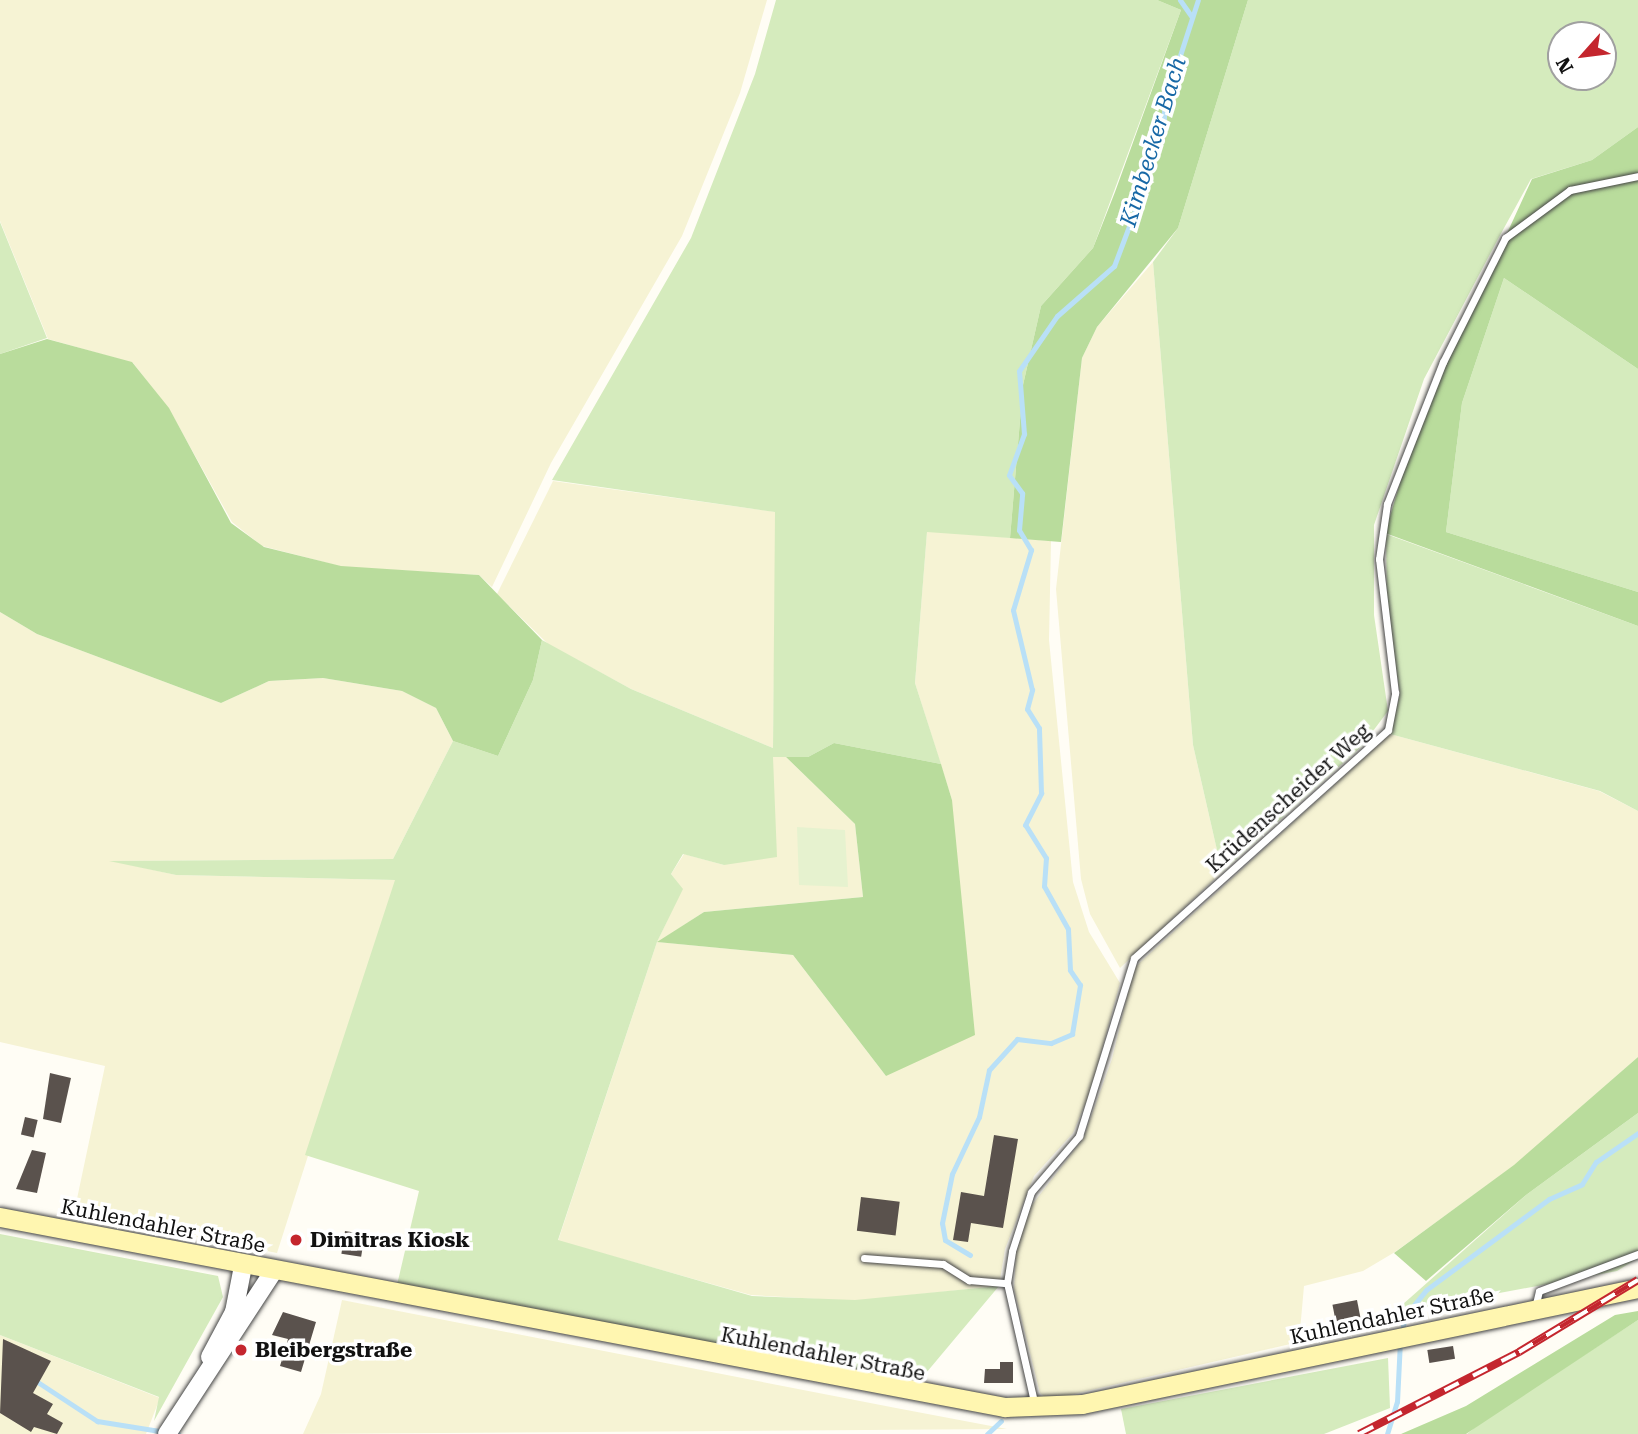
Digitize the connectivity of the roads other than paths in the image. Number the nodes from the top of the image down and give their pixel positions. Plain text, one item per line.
1 (1638, 176) edge
2 (0, 1217) edge
3 (1638, 1254) edge
4 (864, 1258) dead end
5 (243, 1266) junction
6 (273, 1272) junction
7 (1007, 1283) junction
8 (1638, 1288) edge
9 (1535, 1309) junction
10 (188, 1401) junction
11 (1035, 1408) junction
12 (167, 1434) edge

1 - 7 lane, Krüdenscheider Weg
2 - 5 main road, Kuhlendahler Straße
3 - 9 lane
4 - 7 lane
5 - 6 main road, Kuhlendahler Straße
5 - 10 street
6 - 10 street
6 - 11 main road, Kuhlendahler Straße
7 - 11 lane, Krüdenscheider Weg
8 - 9 main road, Kuhlendahler Straße
9 - 11 main road, Kuhlendahler Straße
10 - 12 street

